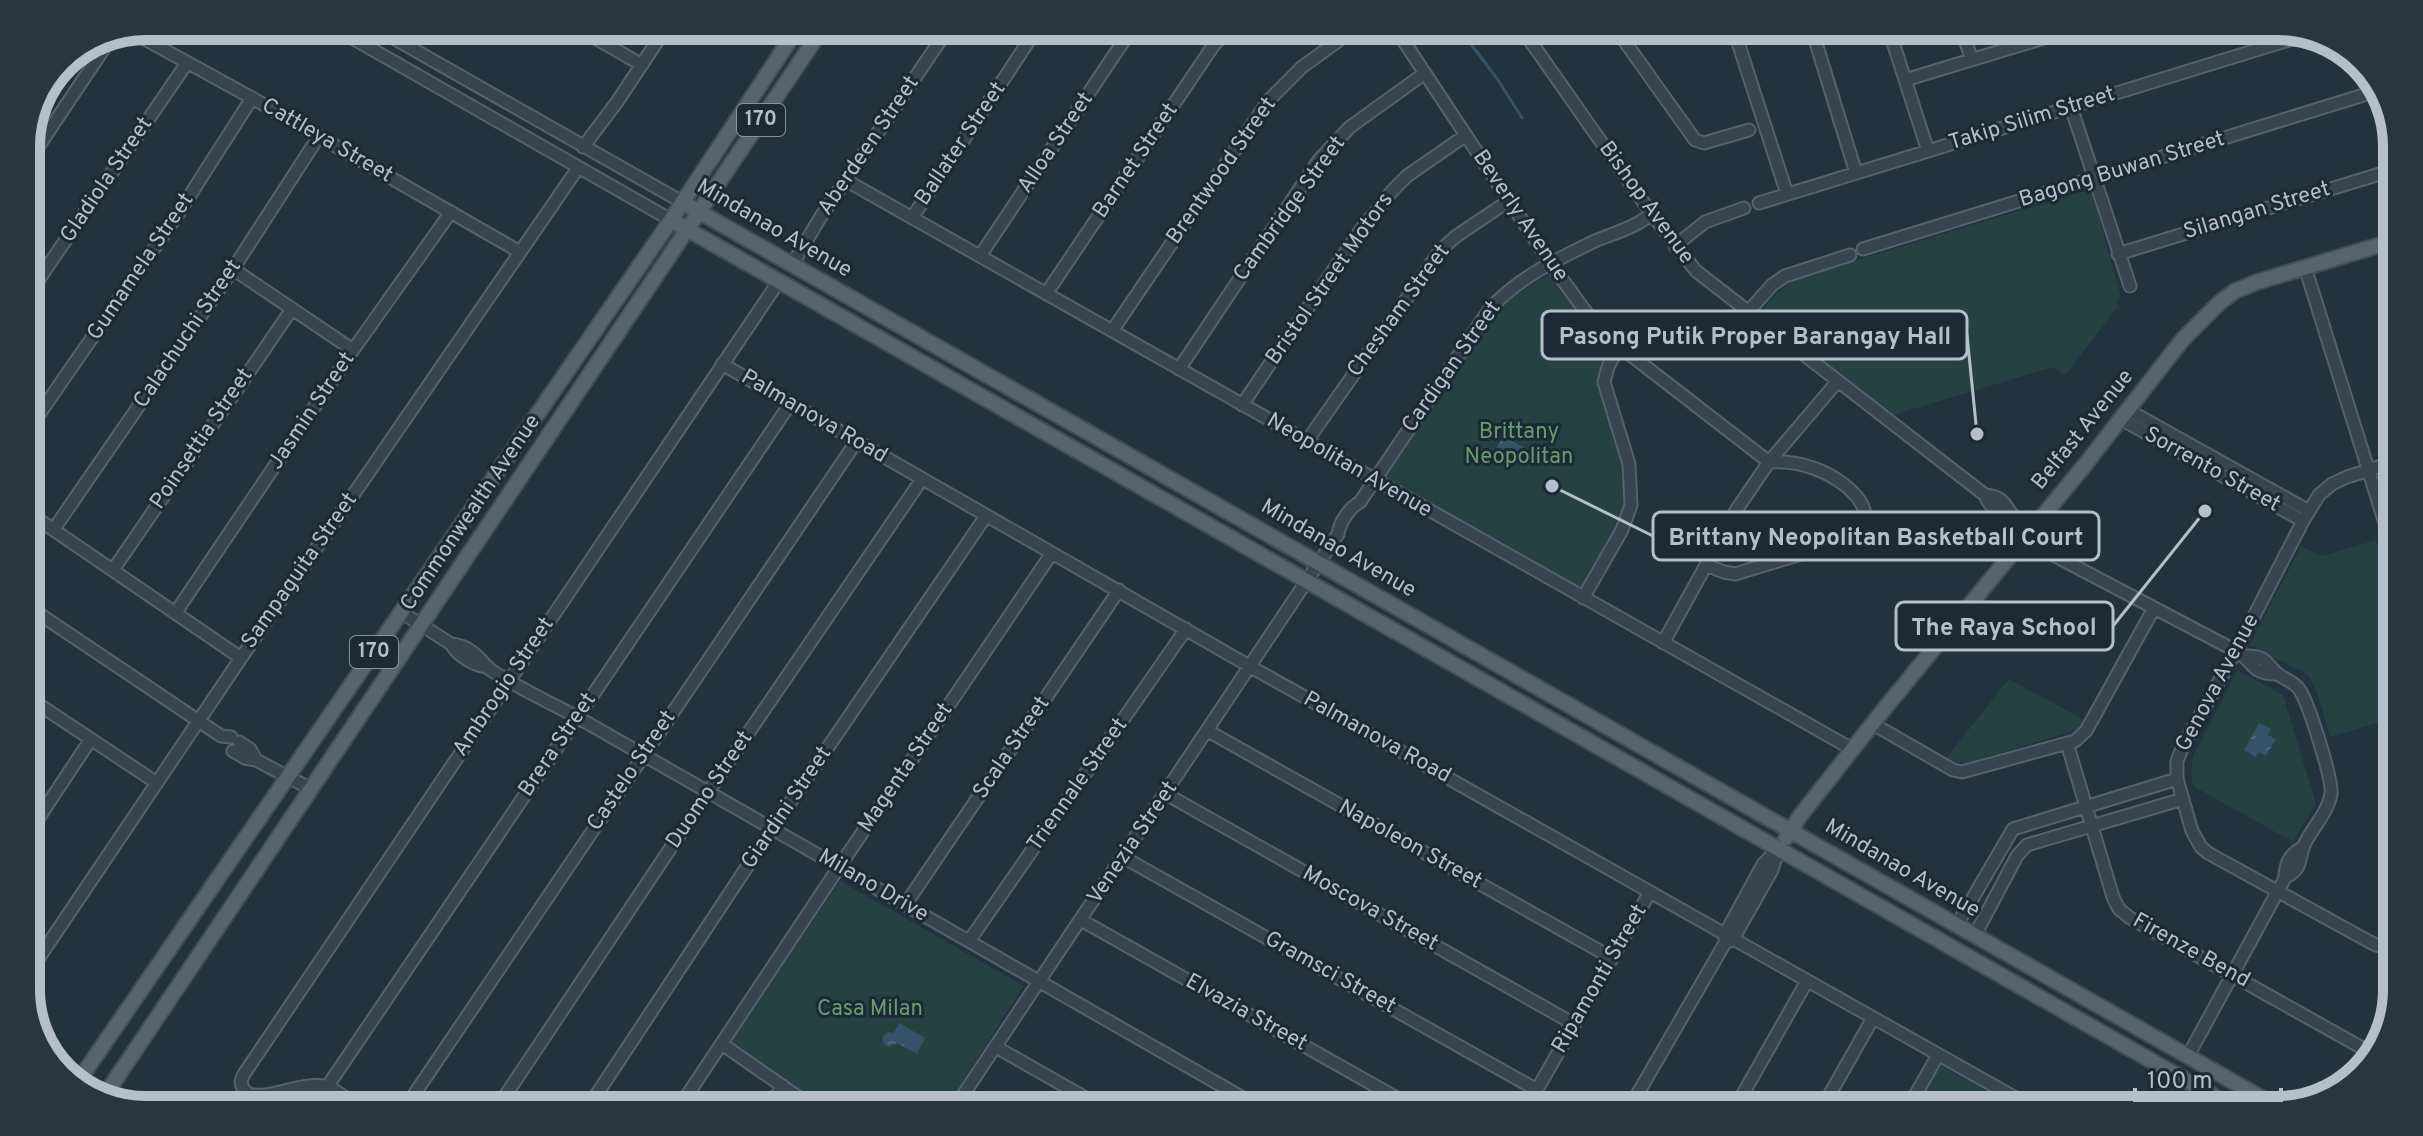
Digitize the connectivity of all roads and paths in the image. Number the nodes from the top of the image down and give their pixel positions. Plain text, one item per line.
1 (146, 40) edge
2 (356, 40) edge
3 (397, 40) edge
4 (599, 40) edge
5 (658, 40) edge
6 (790, 40) edge
7 (815, 40) edge
8 (941, 40) edge
9 (1029, 40) edge
10 (1124, 40) edge
11 (1219, 40) edge
12 (1340, 40) edge
13 (1403, 40) edge
14 (1530, 40) edge
15 (1624, 40) edge
16 (1737, 40) edge
17 (1815, 40) edge
18 (1892, 40) edge
19 (1965, 40) edge
20 (2037, 40) edge
21 (2286, 41) edge
22 (103, 50) edge
23 (1972, 60) junction
24 (187, 63) junction
25 (642, 65) junction
26 (1425, 73) junction
27 (1905, 80) junction
28 (2369, 93) edge
29 (252, 98) junction
30 (2071, 107) junction
31 (1749, 130) dead end
32 (1466, 135) junction
33 (319, 136) junction
34 (40, 144) edge
35 (583, 147) junction
36 (1928, 151) junction
37 (578, 168) junction
38 (1856, 173) junction
39 (2383, 173) edge
40 (2094, 179) junction
41 (847, 181) junction
42 (1787, 194) junction
43 (1510, 200) junction
44 (682, 202) junction
45 (1759, 203) dead end
46 (1744, 208) dead end
47 (451, 212) junction
48 (699, 212) junction
49 (1651, 213) junction
50 (912, 218) junction
51 (671, 220) junction
52 (687, 230) junction
53 (2383, 244) edge
54 (1675, 246) junction
55 (1863, 249) dead end
56 (520, 252) junction
57 (2118, 254) junction
58 (1850, 255) dead end
59 (980, 256) junction
60 (1551, 264) junction
61 (792, 265) junction
62 (2305, 267) junction
63 (233, 269) junction
64 (40, 278) edge
65 (779, 281) junction
66 (2130, 286) dead end
67 (1046, 294) junction
68 (292, 309) junction
69 (1748, 312) junction
70 (1112, 331) junction
71 (1619, 346) junction
72 (353, 350) junction
73 (722, 364) junction
74 (1179, 369) junction
75 (1837, 382) junction
76 (790, 404) junction
77 (1242, 405) junction
78 (40, 413) edge
79 (2124, 415) junction
80 (1307, 441) junction
81 (856, 442) junction
82 (1769, 462) junction
83 (2383, 465) edge
84 (2368, 470) junction
85 (922, 479) junction
86 (1374, 480) junction
87 (986, 516) junction
88 (2306, 516) junction
89 (2383, 517) edge
90 (40, 520) edge
91 (54, 529) junction
92 (2027, 535) junction
93 (1052, 553) junction
94 (1319, 563) junction
95 (1706, 565) junction
96 (113, 570) junction
97 (1308, 581) junction
98 (1119, 590) junction
99 (1583, 598) junction
100 (2154, 608) junction
101 (176, 612) junction
102 (401, 612) junction
103 (40, 614) edge
104 (422, 625) junction
105 (1186, 629) junction
106 (1663, 643) junction
107 (2240, 653) junction
108 (241, 658) junction
109 (1251, 667) junction
110 (508, 681) junction
111 (40, 707) edge
112 (577, 717) junction
113 (199, 721) junction
114 (1873, 724) junction
115 (1208, 731) junction
116 (91, 739) junction
117 (2067, 743) junction
118 (1852, 749) junction
119 (643, 755) junction
120 (287, 776) junction
121 (2177, 779) junction
122 (157, 783) junction
123 (311, 789) junction
124 (708, 792) junction
125 (1166, 794) junction
126 (2183, 799) junction
127 (2086, 806) junction
128 (40, 816) edge
129 (2091, 824) junction
130 (772, 829) junction
131 (1790, 831) junction
132 (1779, 848) junction
133 (1123, 857) junction
134 (839, 867) junction
135 (2277, 891) junction
136 (1650, 892) junction
137 (905, 905) junction
138 (1081, 920) junction
139 (1957, 925) junction
140 (1975, 935) junction
141 (1728, 939) junction
142 (969, 941) junction
143 (2383, 946) edge
144 (40, 956) edge
145 (1612, 958) junction
146 (2232, 975) junction
147 (1039, 981) junction
148 (1807, 981) junction
149 (1873, 1018) junction
150 (1574, 1024) junction
151 (722, 1044) junction
152 (996, 1047) junction
153 (2365, 1049) edge
154 (1938, 1055) junction
155 (2188, 1056) junction
156 (83, 1075) edge
157 (783, 1086) junction
158 (327, 1087) junction
159 (109, 1089) edge
160 (1537, 1090) junction
161 (245, 1096) edge
162 (257, 1096) edge
163 (342, 1096) edge
164 (413, 1096) edge
165 (505, 1096) edge
166 (596, 1096) edge
167 (687, 1096) edge
168 (776, 1096) edge
169 (797, 1096) edge
170 (962, 1096) edge
171 (1082, 1096) edge
172 (1240, 1096) edge
173 (1393, 1096) edge
174 (1533, 1096) edge
175 (1636, 1096) edge
176 (1742, 1096) edge
177 (1829, 1096) edge
178 (1915, 1096) edge
179 (2012, 1096) edge
180 (2213, 1096) edge
181 (2258, 1096) edge

1 - 24 street, Cattleya Street
2 - 37 street, Mindanao Avenue
3 - 35 street, Mindanao Avenue
4 - 25 street
5 - 25 street
6 - 44 main road, Commonwealth Avenue / 170
7 - 48 main road, Commonwealth Avenue / 170
8 - 41 street, Aberdeen Street
9 - 50 street, Ballater Street
10 - 59 street, Alloa Street
11 - 67 street, Barnet Street
12 - 70 street, Brentwood Street
13 - 26 street, Beverly Avenue
14 - 49 street, Bishop Avenue
15 - 31 street
16 - 42 street
17 - 38 street
18 - 27 street
19 - 23 street
20 - 23 street
21 - 30 street, Takip Silim Street
22 - 34 street
23 - 27 street
24 - 29 street, Cattleya Street
24 - 64 street, Gladiola Street
25 - 35 street
26 - 32 street, Beverly Avenue
26 - 74 street, Cambridge Street
27 - 36 street
28 - 40 street, Bagong Buwan Street
29 - 33 street, Cattleya Street
29 - 78 street, Gumamela Street
30 - 36 street, Takip Silim Street
30 - 40 street
32 - 43 street, Beverly Avenue
32 - 77 street, Bristol Street Motors
33 - 47 street, Cattleya Street
33 - 63 street, Calachuchi Street
35 - 44 street, Mindanao Avenue
36 - 38 street, Takip Silim Street
37 - 51 street, Mindanao Avenue
37 - 56 street, Sampaguita Street
38 - 42 street, Takip Silim Street
39 - 57 street, Silangan Street
40 - 55 street, Bagong Buwan Street
40 - 57 street
41 - 50 street, Neopolitan Avenue
41 - 61 street, Aberdeen Street
42 - 45 street, Takip Silim Street
43 - 60 street, Beverly Avenue
43 - 80 street, Chesham Street
44 - 48 main road, Mindanao Avenue
44 - 51 main road, Commonwealth Avenue / 170
46 - 54 street
47 - 56 street, Cattleya Street
47 - 72 street, Jasmin Street
48 - 52 main road, Commonwealth Avenue / 170
48 - 61 main road, Mindanao Avenue
49 - 54 street, Bishop Avenue
49 - 60 street, Cardigan Street
50 - 59 street, Neopolitan Avenue
51 - 52 main road, Mindanao Avenue
51 - 102 main road, Commonwealth Avenue / 170
52 - 65 main road, Mindanao Avenue
52 - 104 main road, Commonwealth Avenue / 170
53 - 62 main road, Belfast Avenue
54 - 69 street, Bishop Avenue
56 - 108 street, Sampaguita Street
57 - 66 street
58 - 69 street
59 - 67 street, Neopolitan Avenue
60 - 71 street, Beverly Avenue
60 - 86 street, Cardigan Street
61 - 65 main road
61 - 94 main road, Mindanao Avenue
62 - 79 main road, Belfast Avenue
62 - 84 street
63 - 68 street
63 - 91 street, Calachuchi Street
65 - 73 street, Ambrogio Street
65 - 97 main road, Mindanao Avenue
67 - 70 street, Neopolitan Avenue
68 - 72 street
68 - 96 street, Poinsettia Street
69 - 75 street, Bishop Avenue
70 - 74 street, Neopolitan Avenue
71 - 82 street, Beverly Avenue
71 - 99 street
72 - 101 street, Jasmin Street
73 - 76 street, Palmanova Road
73 - 110 street, Ambrogio Street
74 - 77 street, Neopolitan Avenue
75 - 82 street
75 - 92 street, Bishop Avenue
76 - 81 street, Palmanova Road
76 - 112 street, Brera Street
77 - 80 street, Neopolitan Avenue
79 - 88 street, Sorrento Street
79 - 92 main road, Belfast Avenue
80 - 86 street, Neopolitan Avenue
81 - 85 street, Palmanova Road
81 - 119 street, Castelo Street
82 - 95 street
82 - 95 street, Beverly Avenue
83 - 84 street, Genova Avenue
84 - 88 street, Genova Avenue
84 - 89 street
85 - 87 street, Palmanova Road
85 - 124 street, Duomo Street
86 - 94 street, Cardigan Street
86 - 99 street, Neopolitan Avenue
87 - 93 street, Palmanova Road
87 - 130 street, Giardini Street
88 - 107 street, Genova Avenue
90 - 91 street
91 - 96 street
92 - 100 street, Bishop Avenue
92 - 114 main road, Belfast Avenue
93 - 98 street, Palmanova Road
93 - 134 street, Magenta Street
94 - 97 street, Cardigan Street
94 - 131 main road, Mindanao Avenue
95 - 106 street
96 - 101 street
97 - 109 street, Venezia Street
97 - 132 main road, Mindanao Avenue
98 - 105 street, Palmanova Road
98 - 137 street, Scala Street
99 - 106 street, Neopolitan Avenue
100 - 107 street, Bishop Avenue
100 - 117 street
101 - 108 street
102 - 104 street, Milano Drive
102 - 120 main road, Commonwealth Avenue / 170
103 - 113 street
104 - 110 street, Milano Drive
104 - 123 main road, Commonwealth Avenue / 170
105 - 109 street, Palmanova Road
105 - 142 street, Triennale Street
106 - 118 street, Neopolitan Avenue
107 - 121 street, Genova Avenue
107 - 135 street, Bishop Avenue
108 - 113 street, Sampaguita Street
109 - 115 street, Venezia Street
109 - 136 street, Palmanova Road
110 - 112 street, Milano Drive
110 - 161 street, Ambrogio Street
111 - 116 street
112 - 119 street, Milano Drive
112 - 158 street, Brera Street
113 - 120 street
113 - 122 street, Sampaguita Street
114 - 117 street
114 - 118 main road, Belfast Avenue
115 - 125 street, Venezia Street
115 - 145 street, Napoleon Street
116 - 122 street
116 - 128 street
117 - 127 street, Firenze Bend
118 - 131 main road, Belfast Avenue
119 - 124 street, Milano Drive
119 - 164 street, Castelo Street
120 - 123 street
120 - 156 main road, Commonwealth Avenue / 170
121 - 126 street, Genova Avenue
121 - 127 street
122 - 144 street, Sampaguita Street
123 - 159 main road, Commonwealth Avenue / 170
124 - 130 street, Milano Drive
124 - 165 street, Duomo Street
125 - 133 street, Venezia Street
125 - 150 street, Moscova Street
126 - 129 street
126 - 135 street, Genova Avenue
127 - 129 street, Firenze Bend
127 - 139 street
129 - 140 street
129 - 146 street, Firenze Bend
130 - 134 street, Milano Drive
130 - 166 street, Giardini Street
131 - 132 main road, Belfast Avenue
131 - 139 main road, Mindanao Avenue
132 - 141 street
132 - 180 main road, Mindanao Avenue
133 - 138 street, Venezia Street
133 - 160 street, Gramsci Street
134 - 137 street, Milano Drive
134 - 151 street, Magenta Street
135 - 143 street, Genova Avenue
135 - 146 street, Bishop Avenue
136 - 141 street, Palmanova Road
136 - 145 street, Ripamonti Street
137 - 142 street, Milano Drive
138 - 147 street, Venezia Street
138 - 173 street, Elvazia Street
139 - 140 main road, Mindanao Avenue
140 - 155 main road, Mindanao Avenue
141 - 148 street, Palmanova Road
141 - 175 street
142 - 147 street, Milano Drive
145 - 150 street, Ripamonti Street
146 - 153 street, Firenze Bend
146 - 155 street, Bishop Avenue
147 - 152 street, Venezia Street
147 - 172 street, Milano Drive
148 - 149 street, Palmanova Road
148 - 176 street
149 - 154 street, Palmanova Road
149 - 177 street
150 - 160 street, Ripamonti Street
151 - 157 street
151 - 167 street, Magenta Street
152 - 170 street, Venezia Street
152 - 171 street
154 - 178 street
154 - 179 street, Palmanova Road
155 - 181 main road, Mindanao Avenue
157 - 168 street
157 - 169 street
158 - 162 street
158 - 163 street
160 - 174 street, Ripamonti Street

